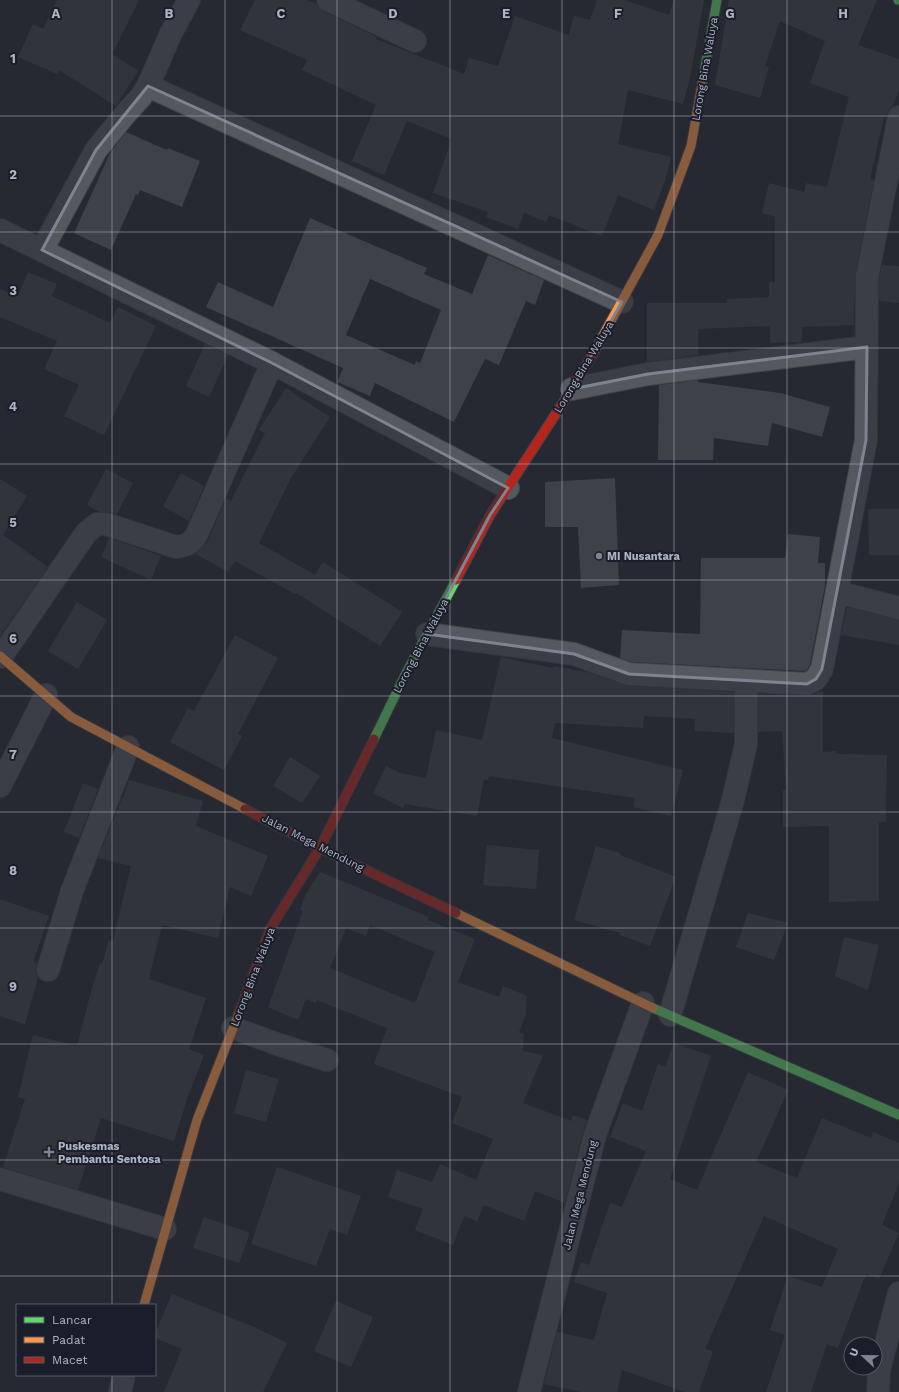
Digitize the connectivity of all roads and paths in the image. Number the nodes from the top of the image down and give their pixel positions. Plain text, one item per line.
1 (188, 0) edge
2 (328, 0) edge
3 (717, 0) edge
4 (415, 42) dead end
5 (148, 86) junction
6 (899, 117) edge
7 (0, 230) edge
8 (42, 250) junction
9 (622, 302) junction
10 (867, 347) junction
11 (272, 363) junction
12 (572, 390) junction
13 (508, 488) junction
14 (836, 592) junction
15 (899, 608) edge
16 (427, 634) junction
17 (0, 656) edge
18 (746, 681) junction
19 (46, 695) junction
20 (128, 747) junction
21 (0, 786) edge
22 (320, 848) junction
23 (48, 970) dead end
24 (643, 1003) junction
25 (670, 1015) junction
26 (233, 1028) junction
27 (327, 1060) dead end
28 (899, 1115) edge
29 (0, 1179) edge
30 (165, 1230) junction
31 (899, 1293) edge
32 (144, 1304) edge
33 (124, 1376) edge
34 (120, 1392) edge
35 (529, 1392) edge
36 (878, 1392) edge

1 - 5 street
2 - 4 street
3 - 9 street, Lorong Bina Waluya
5 - 8 street
5 - 9 street
6 - 10 street
7 - 8 street
8 - 11 street
9 - 12 street, Lorong Bina Waluya
10 - 12 street
10 - 14 street
11 - 13 street
11 - 17 street
12 - 13 street, Lorong Bina Waluya
13 - 16 street, Lorong Bina Waluya
14 - 15 street
14 - 18 street
16 - 18 street
16 - 22 street, Lorong Bina Waluya
17 - 19 street, Jalan Mega Mendung
18 - 25 street
19 - 20 street, Jalan Mega Mendung
19 - 21 street
20 - 22 street, Jalan Mega Mendung
20 - 23 street
22 - 24 street, Jalan Mega Mendung
22 - 26 street, Lorong Bina Waluya
24 - 25 street, Jalan Mega Mendung
24 - 35 street, Jalan Mega Mendung
25 - 28 street, Jalan Mega Mendung
26 - 27 street
26 - 30 street, Lorong Bina Waluya
29 - 30 street
30 - 32 street, Lorong Bina Waluya
31 - 36 street
33 - 34 street

